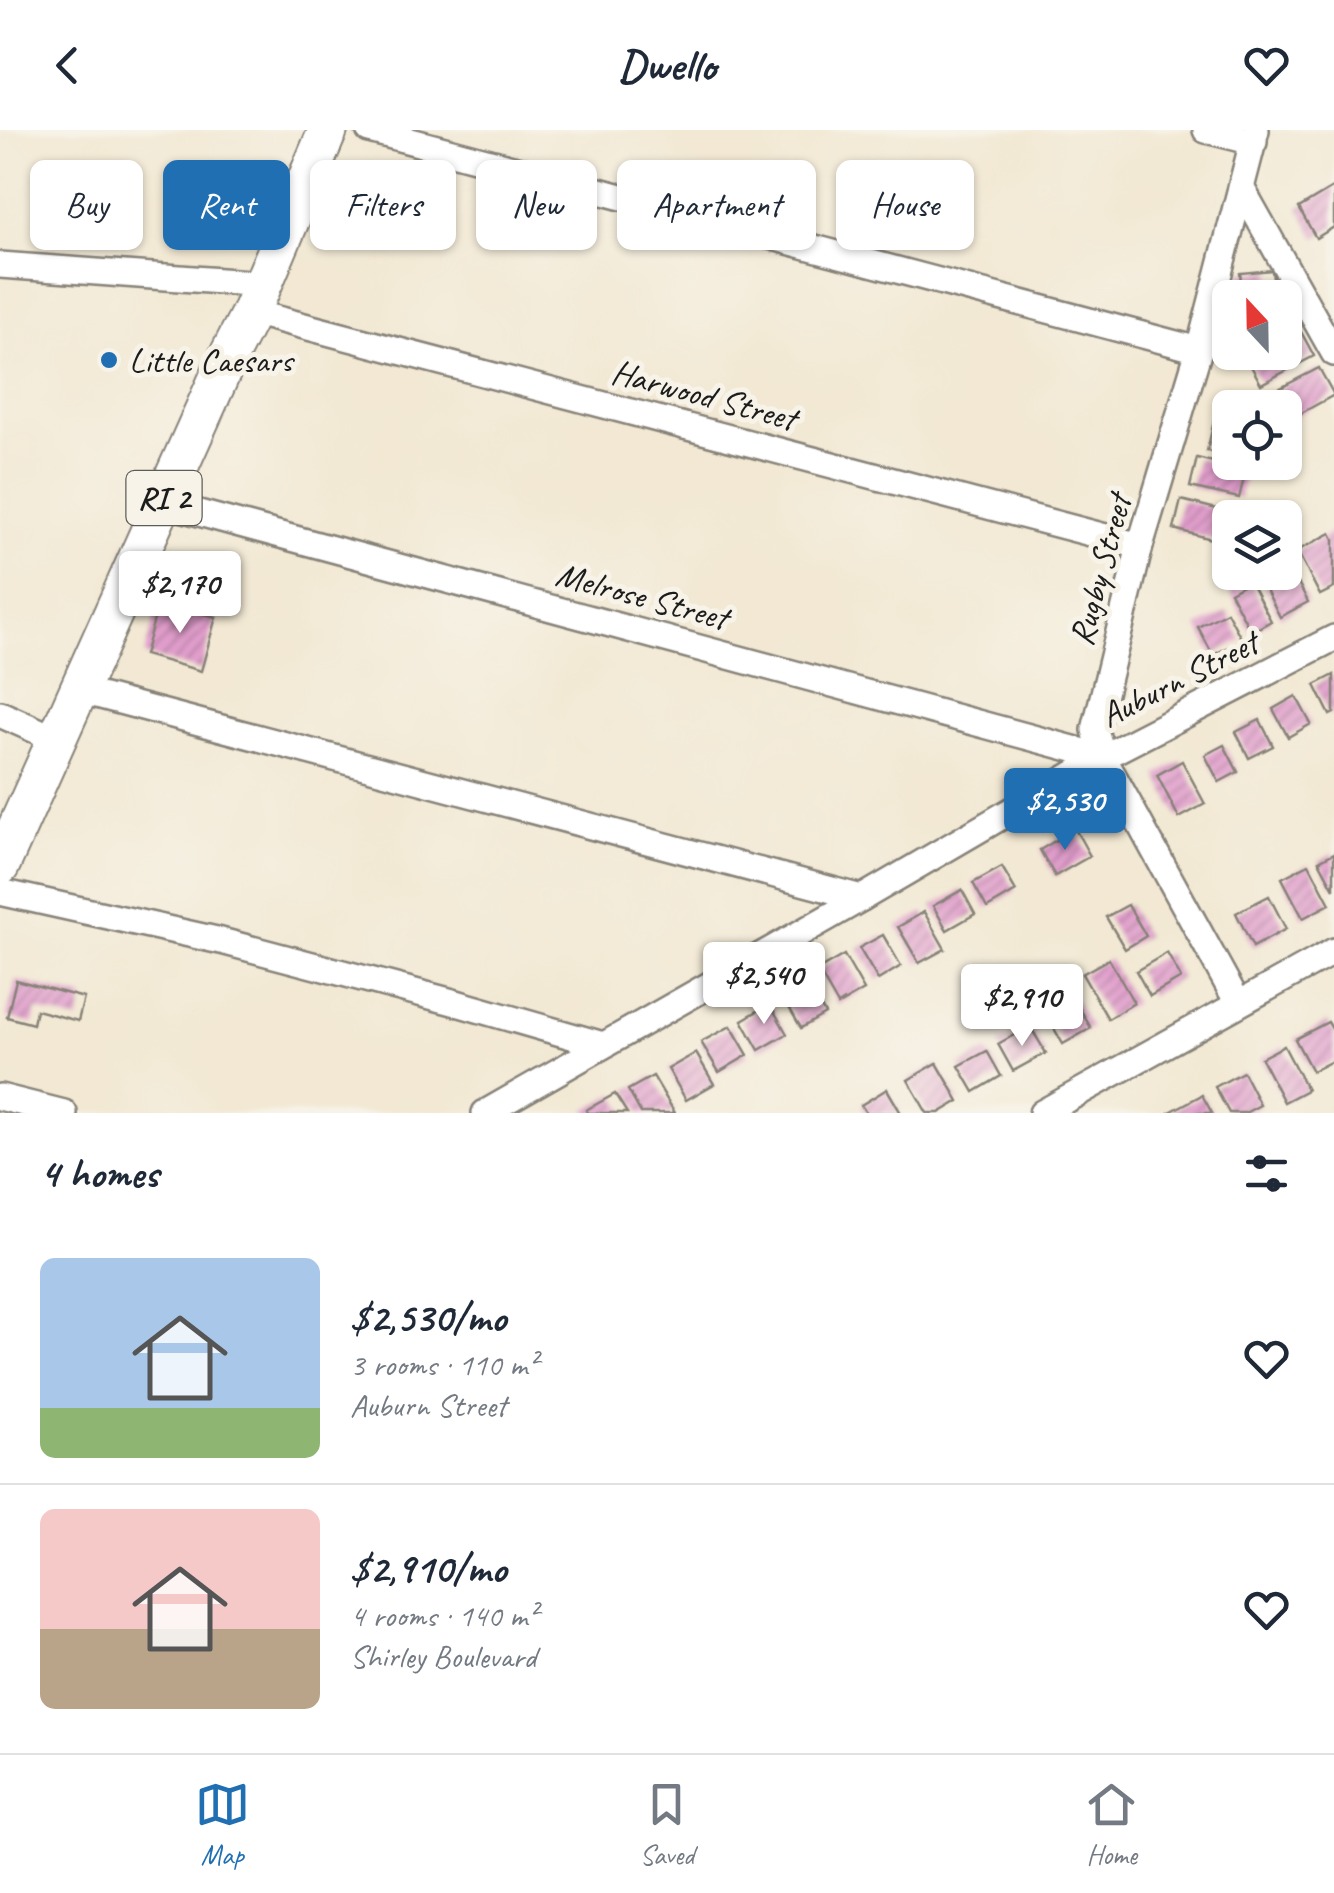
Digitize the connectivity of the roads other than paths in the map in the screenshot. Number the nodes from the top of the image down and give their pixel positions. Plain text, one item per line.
1 (328, 130) edge
2 (369, 130) edge
3 (1206, 130) edge
4 (1255, 136) edge
5 (1242, 188) junction
6 (0, 264) edge
7 (257, 298) junction
8 (1199, 350) junction
9 (1334, 353) edge
10 (162, 503) junction
11 (1140, 546) junction
12 (1334, 638) edge
13 (78, 690) junction
14 (0, 714) edge
15 (56, 739) junction
16 (1103, 757) junction
17 (0, 866) edge
18 (0, 892) edge
19 (862, 898) junction
20 (1334, 951) edge
21 (1238, 1003) junction
22 (603, 1045) junction
23 (0, 1097) edge
24 (64, 1113) edge
25 (484, 1113) edge
26 (1042, 1113) edge

1 - 7 main road, RI 2
2 - 8 street
3 - 4 street
4 - 5 street, Rugby Street
5 - 8 street, Rugby Street
5 - 9 street
6 - 7 street, Harwood Street
7 - 10 main road, RI 2
7 - 11 street, Harwood Street
8 - 11 street, Rugby Street
10 - 13 main road, RI 2
10 - 16 street, Melrose Street
11 - 16 street, Rugby Street
12 - 16 street, Auburn Street
13 - 15 main road, RI 2
13 - 19 street
14 - 15 street
15 - 17 main road, RI 2
16 - 19 street, Auburn Street
16 - 21 street, Rugby Street
18 - 22 street
19 - 22 street, Auburn Street
20 - 21 street
21 - 26 street
22 - 25 street, Auburn Street
23 - 24 street

